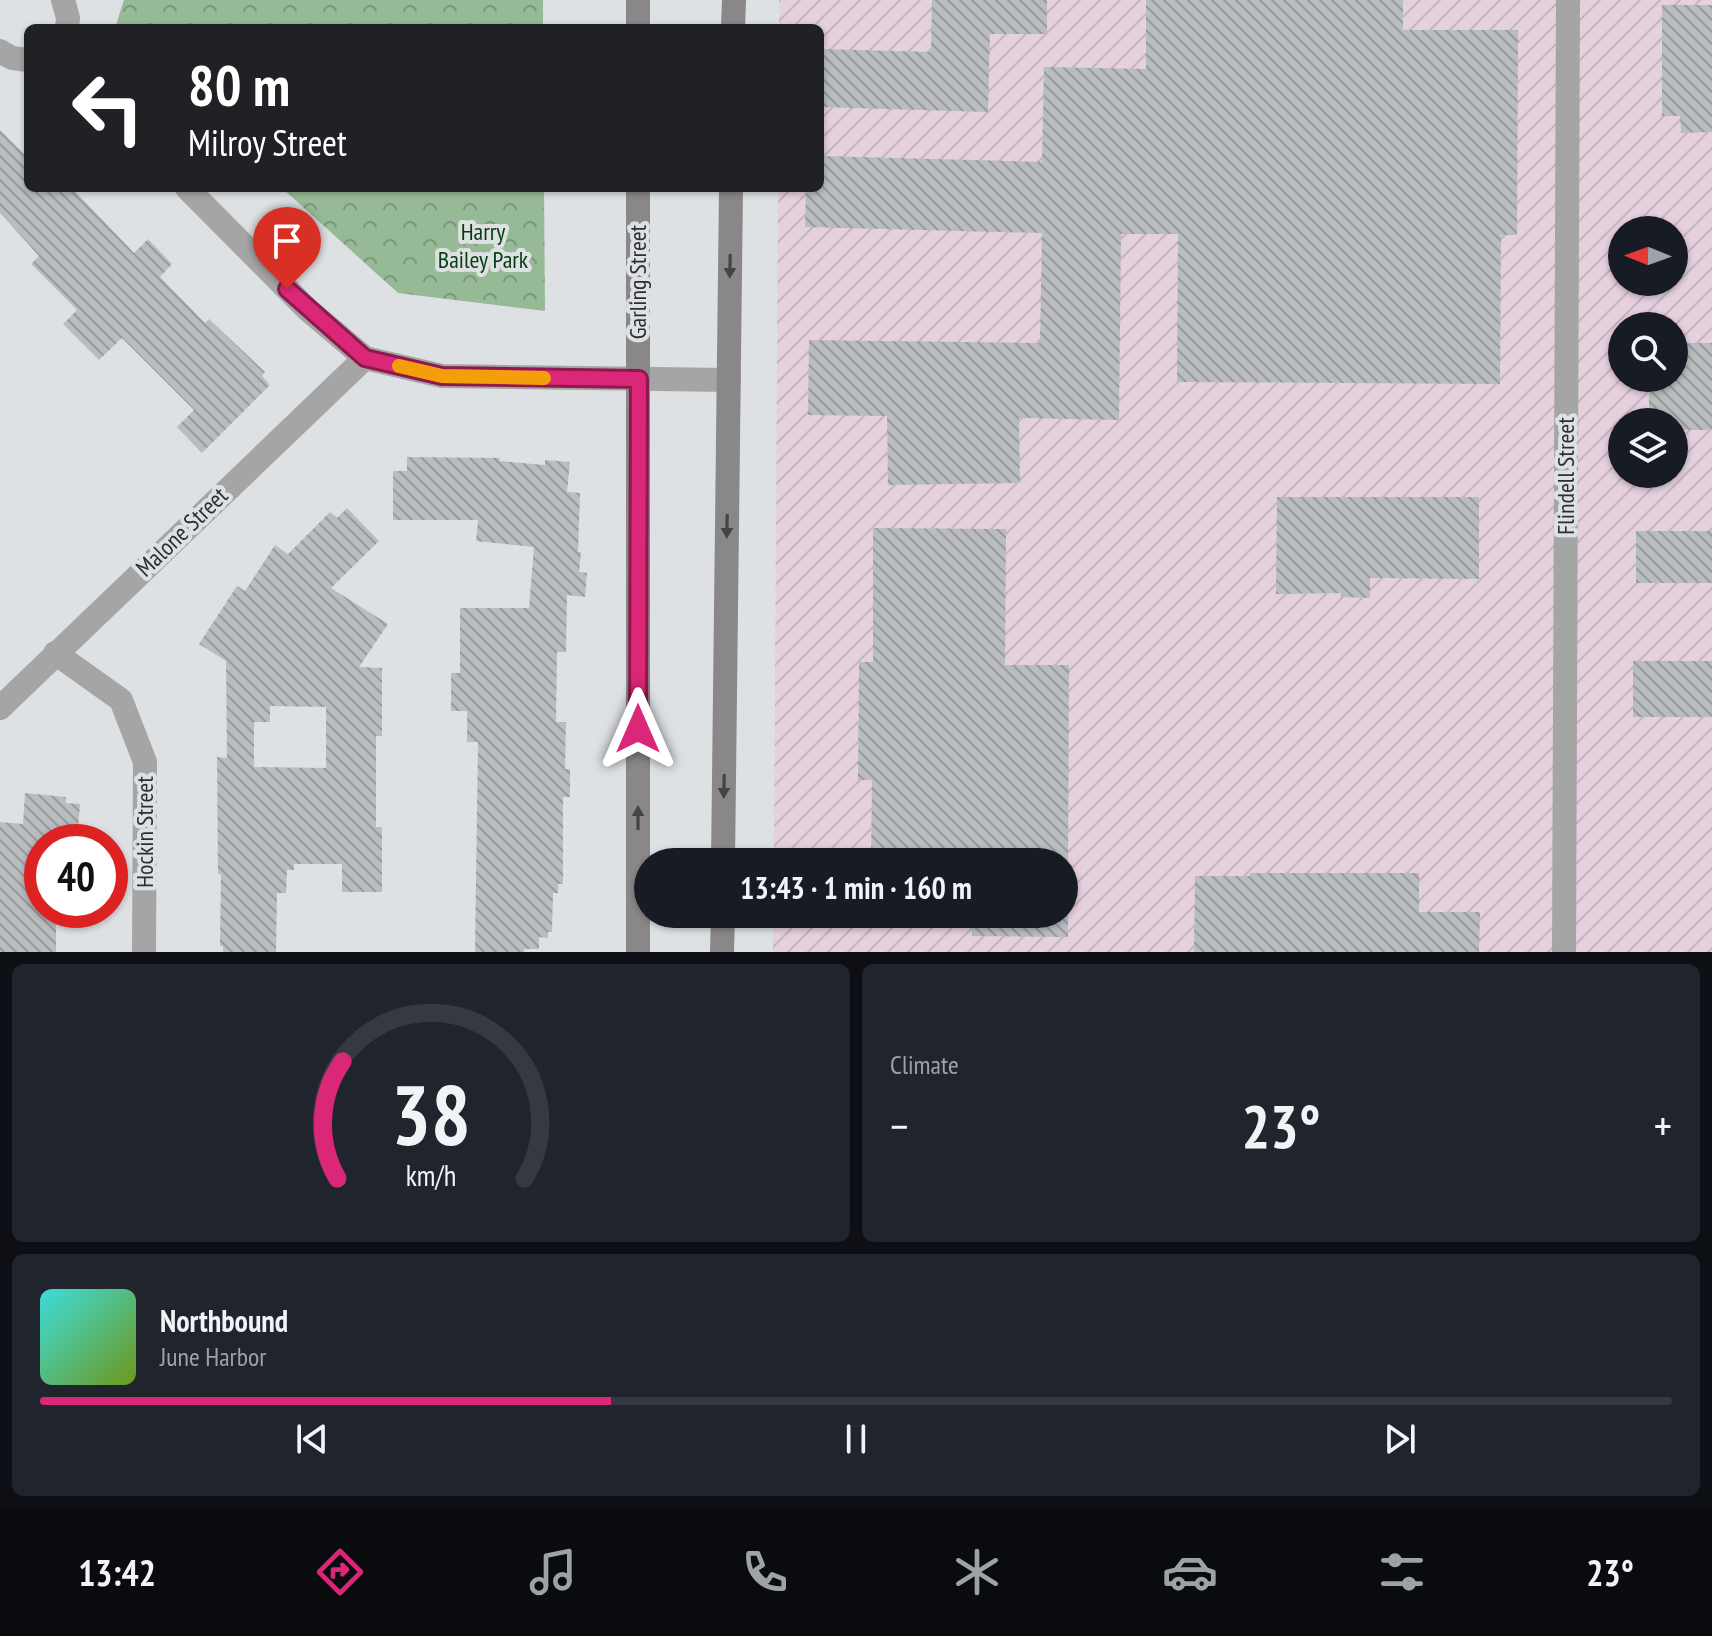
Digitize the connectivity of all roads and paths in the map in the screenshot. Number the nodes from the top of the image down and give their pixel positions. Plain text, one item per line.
1 (63, 0) edge
2 (638, 0) edge
3 (734, 0) edge
4 (1568, 0) edge
5 (67, 24) edge
6 (638, 24) edge
7 (733, 24) edge
8 (0, 51) edge
9 (24, 60) edge
10 (191, 192) edge
11 (638, 192) edge
12 (731, 192) edge
13 (365, 358) junction
14 (639, 379) junction
15 (729, 380) junction
16 (55, 653) junction
17 (0, 708) edge
18 (723, 848) edge
19 (723, 928) edge
20 (144, 952) edge
21 (638, 952) edge
22 (722, 952) edge
23 (1564, 952) edge

1 - 5 street
2 - 6 street
3 - 7 street
4 - 23 street, Flindell Street
8 - 9 street
10 - 13 street
11 - 14 street, Garling Street
12 -> 15 street
13 - 14 street
13 - 16 street, Malone Street
14 - 15 street
21 -> 14 street, Garling Street
15 -> 18 street
16 - 17 street, Malone Street
16 - 20 street, Hockin Street
19 - 22 street

